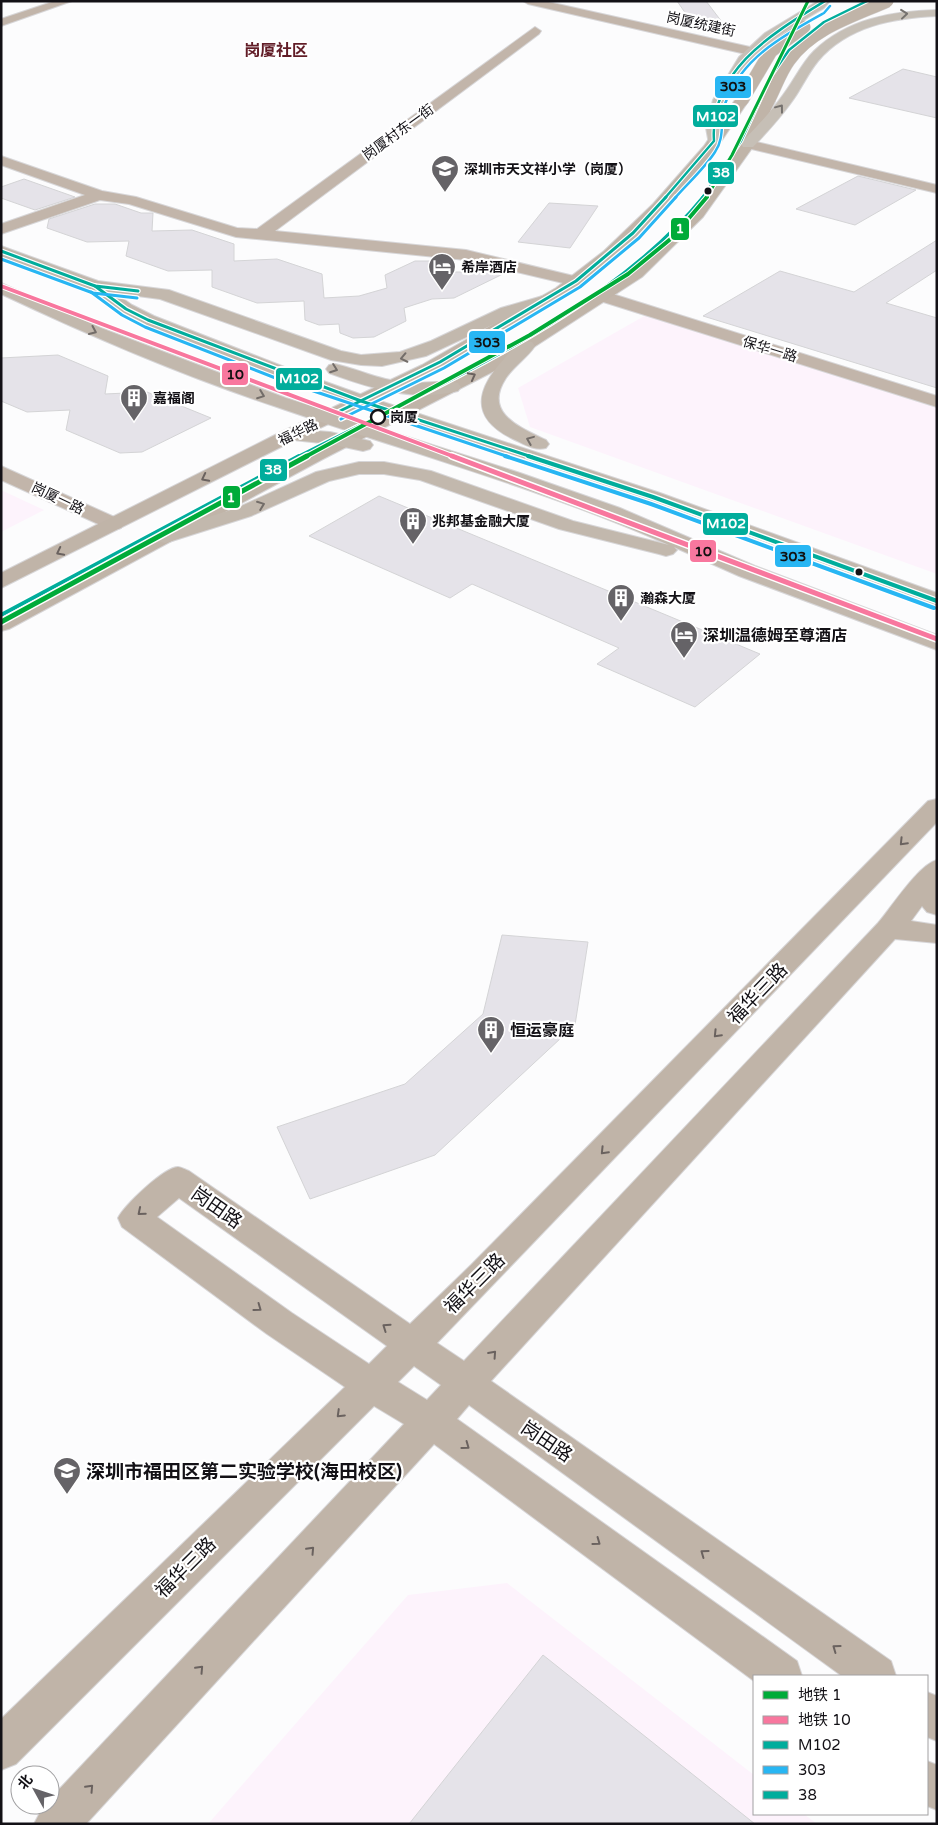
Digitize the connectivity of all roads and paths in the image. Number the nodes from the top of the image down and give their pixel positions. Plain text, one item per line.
1 (67, 1) edge
2 (528, 1) edge
3 (825, 1) edge
4 (860, 1) edge
5 (887, 1) edge
6 (810, 12) junction
7 (937, 13) edge
8 (867, 22) junction
9 (1, 23) edge
10 (534, 31) dead end
11 (750, 50) junction
12 (714, 141) junction
13 (748, 144) junction
14 (1, 160) edge
15 (937, 190) edge
16 (99, 195) junction
17 (1, 229) edge
18 (261, 234) junction
19 (2, 251) edge
20 (1, 274) edge
21 (576, 281) junction
22 (1, 282) edge
23 (94, 286) junction
24 (1, 288) edge
25 (603, 296) junction
26 (546, 300) junction
27 (115, 301) junction
28 (526, 346) junction
29 (389, 387) junction
30 (452, 387) junction
31 (361, 401) junction
32 (937, 402) edge
33 (397, 413) junction
34 (327, 418) junction
35 (366, 430) junction
36 (290, 435) junction
37 (345, 440) junction
38 (1, 472) edge
39 (653, 497) junction
40 (114, 524) junction
41 (165, 537) junction
42 (669, 537) junction
43 (747, 571) junction
44 (1, 582) edge
45 (911, 591) junction
46 (937, 601) edge
47 (882, 622) junction
48 (1, 624) edge
49 (937, 643) edge
50 (937, 660) edge
51 (937, 807) edge
52 (931, 888) edge
53 (888, 930) junction
54 (937, 934) edge
55 (412, 1346) junction
56 (466, 1385) junction
57 (370, 1386) junction
58 (431, 1421) junction
59 (781, 1675) edge
60 (875, 1675) edge
61 (1, 1749) edge
62 (56, 1824) edge

1 - 9 street
2 - 11 street, 岗厦统建街
3 - 6 highway
4 - 12 main road, 福华路, bridge
5 - 13 main road, 福华路, bridge
6 - 8 highway
6 - 11 highway
8 -> 7 highway
13 -> 8 highway
10 - 18 street, 岗厦村东一街
11 - 12 highway
12 - 21 main road, 福华路
13 - 15 street
13 - 25 main road, 福华路
14 - 16 street
16 - 17 street
16 - 18 street
18 - 21 street
19 - 20 main road
19 - 23 main road
21 - 26 main road, 福华路
22 - 27 main road
26 -> 23 main road
23 - 27 main road
24 -> 34 main road
25 - 28 main road, 福华路
25 - 32 street, 保华一路
26 - 29 main road, 福华路
27 -> 29 main road
27 - 31 main road
30 -> 28 main road, 福华路
39 -> 28 main road
29 - 30 main road
29 - 31 main road, 福华路
30 - 33 main road, 福华路
31 - 33 main road
31 - 34 main road, 福华路
33 - 35 main road, 福华路
33 - 39 main road
34 - 35 main road
34 - 36 main road, 福华路
35 - 37 main road, 福华路
35 - 42 main road
36 - 37 main road
36 -> 40 main road, 福华路
37 - 41 main road, 福华路
37 - 42 main road
38 - 40 street, 岗厦一路
39 - 45 main road
40 -> 44 main road, 福华路
41 -> 43 main road
41 - 48 main road, 福华路
42 - 43 main road
42 - 45 main road
43 - 47 main road
45 - 46 main road
47 - 49 main road
47 - 50 main road
51 -> 55 main road, 福华三路
52 - 53 main road
53 - 54 main road
56 -> 53 main road
55 - 56 main road, 岗田路
55 - 57 main road, 福华三路
55 -> 57 main road, 岗田路
56 - 58 main road
60 -> 56 main road, 岗田路
57 - 58 main road, 岗田路
57 -> 61 main road, 福华三路
58 -> 59 main road, 岗田路
62 -> 58 main road

